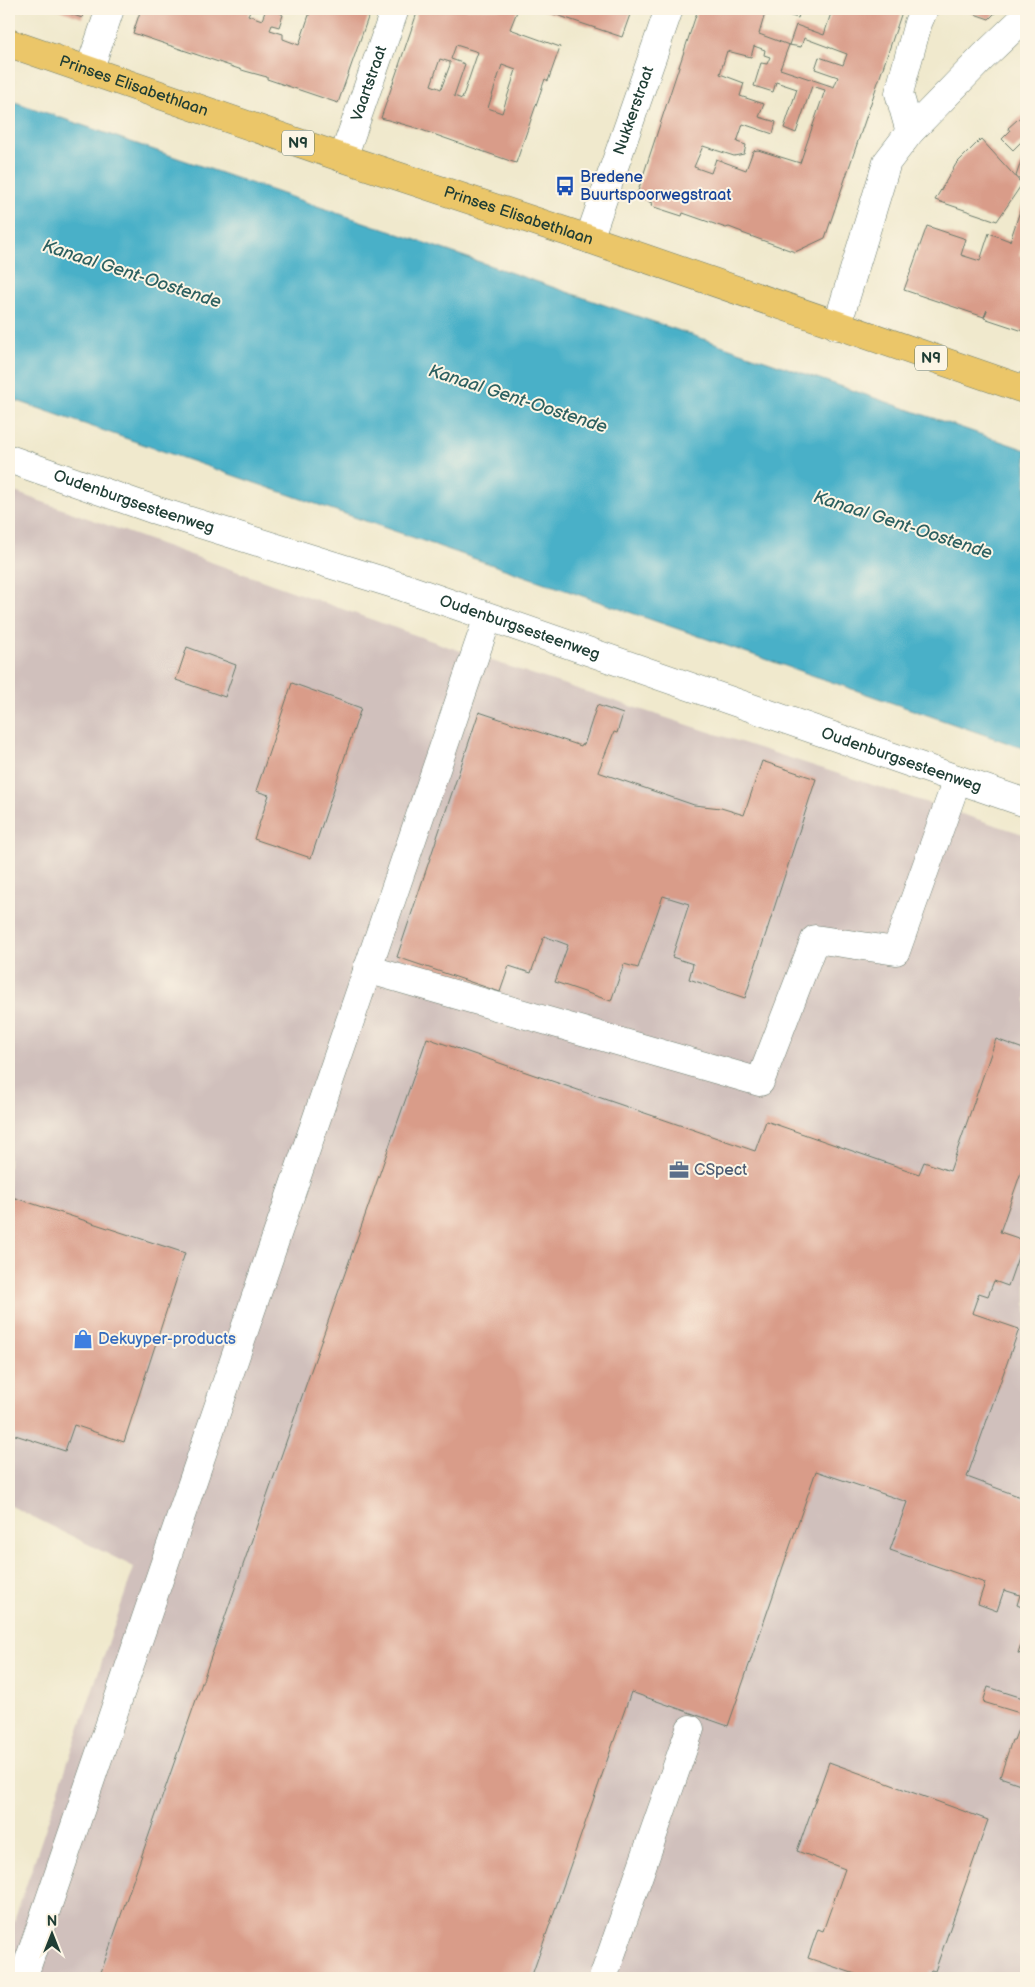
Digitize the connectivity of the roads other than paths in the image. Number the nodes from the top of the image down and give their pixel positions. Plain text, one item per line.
1 (110, 9) edge
2 (395, 9) edge
3 (669, 9) edge
4 (924, 9) edge
5 (1026, 16) edge
6 (9, 43) edge
7 (89, 71) junction
8 (910, 132) junction
9 (343, 158) junction
10 (589, 239) junction
11 (837, 326) junction
12 (1026, 390) edge
13 (9, 459) edge
14 (488, 617) junction
15 (956, 779) junction
16 (1026, 803) edge
17 (367, 969) junction
18 (690, 1729) dead end
19 (23, 1978) edge
20 (603, 1978) edge

1 - 7 street
2 - 9 street, Vaartstraat
3 - 10 street, Nukkerstraat
4 - 8 street
5 - 8 street
6 - 7 main road, Prinses Elisabethlaan / N9
7 - 9 main road, Prinses Elisabethlaan / N9
8 - 11 street
9 - 10 main road, Prinses Elisabethlaan / N9
10 - 11 main road, Prinses Elisabethlaan / N9
11 - 12 main road, Prinses Elisabethlaan / N9
13 - 14 street, Oudenburgsesteenweg
14 - 15 street, Oudenburgsesteenweg
14 - 17 street
15 - 16 street, Oudenburgsesteenweg
15 - 17 street
17 - 19 street
18 - 20 street

